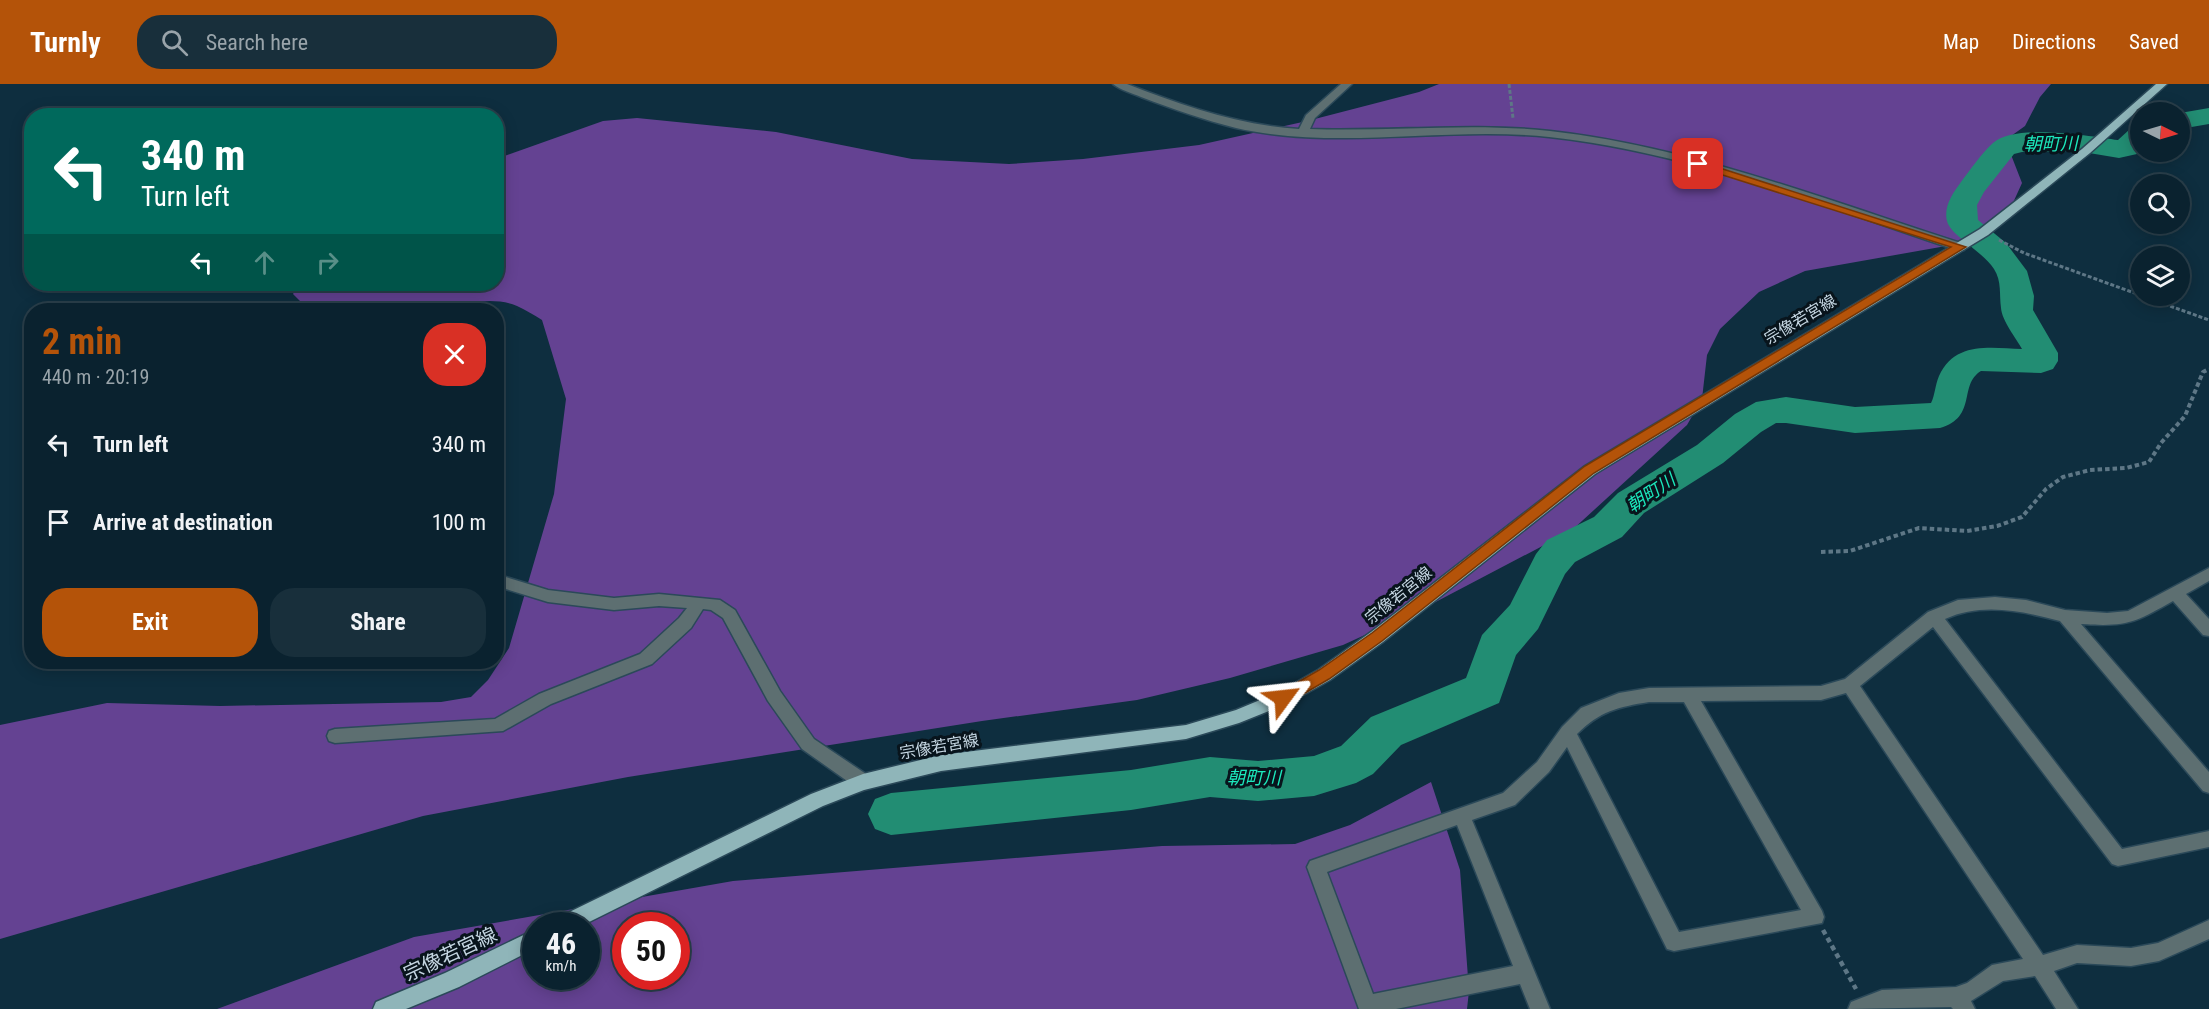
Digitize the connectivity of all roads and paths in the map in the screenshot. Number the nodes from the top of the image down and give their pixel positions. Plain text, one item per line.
1 (1118, 84) edge
2 (1347, 84) edge
3 (1509, 84) edge
4 (2162, 84) edge
5 (1303, 132) junction
6 (1515, 132) junction
7 (1984, 232) junction
8 (1960, 247) junction
9 (2130, 291) edge
10 (2171, 306) edge
11 (2209, 320) edge
12 (2209, 369) edge
13 (1821, 552) dead end
14 (2209, 574) edge
15 (504, 582) edge
16 (2176, 593) junction
17 (699, 603) junction
18 (2065, 616) junction
19 (1934, 617) junction
20 (2209, 630) edge
21 (1850, 685) junction
22 (1689, 696) junction
23 (1568, 732) junction
24 (335, 736) dead end
25 (863, 782) junction
26 (2209, 785) edge
27 (1462, 816) junction
28 (2209, 839) edge
29 (589, 912) edge
30 (1815, 916) junction
31 (2209, 929) edge
32 (522, 945) edge
33 (2039, 966) junction
34 (1525, 973) junction
35 (1961, 1003) edge
36 (1368, 1007) edge
37 (1862, 1007) edge
38 (383, 1009) edge
39 (1540, 1009) edge
40 (2068, 1009) edge

1 - 5 street
2 - 5 street
3 - 6 path
4 - 7 main road, 宗像若宮線
5 - 6 street
6 - 8 street
7 - 8 main road, 宗像若宮線
7 - 9 path
8 - 25 main road, 宗像若宮線
10 - 11 path
12 - 13 path
14 - 16 street
15 - 17 street
16 - 18 street
16 - 20 street
17 - 24 street
17 - 25 street
18 - 19 street
18 - 26 street
19 - 21 street
19 - 28 street
21 - 22 street
21 - 33 street
22 - 23 street
22 - 30 street
23 - 27 street
23 - 30 street
25 - 29 main road, 宗像若宮線
27 - 34 street
27 - 36 street
30 - 37 path
31 - 33 street
32 - 38 main road, 宗像若宮線
33 - 35 street
33 - 40 street
34 - 36 street
34 - 39 street
35 - 37 street

